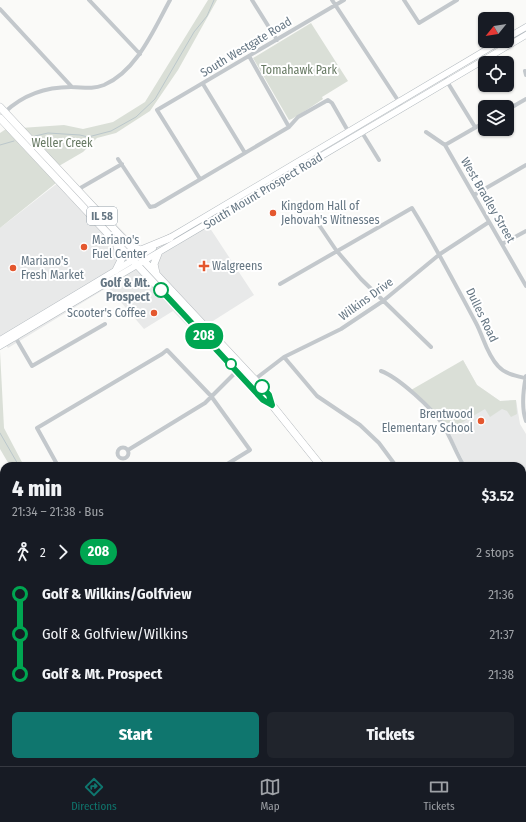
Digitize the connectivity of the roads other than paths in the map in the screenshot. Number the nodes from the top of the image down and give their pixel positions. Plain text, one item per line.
1 (89, 0) edge
2 (170, 0) edge
3 (252, 0) edge
4 (332, 0) edge
5 (344, 0) edge
6 (404, 0) edge
7 (457, 0) edge
8 (335, 5) junction
9 (0, 9) edge
10 (526, 26) edge
11 (514, 34) edge
12 (526, 35) edge
13 (277, 40) junction
14 (489, 48) edge
15 (140, 54) junction
16 (249, 56) junction
17 (526, 71) edge
18 (443, 75) junction
19 (526, 75) edge
20 (448, 82) junction
21 (203, 84) junction
22 (72, 87) junction
23 (526, 99) edge
24 (399, 102) junction
25 (514, 106) edge
26 (403, 108) junction
27 (1, 114) edge
28 (358, 126) junction
29 (478, 126) edge
30 (289, 127) junction
31 (475, 127) junction
32 (349, 132) junction
33 (426, 132) dead end
34 (362, 133) junction
35 (352, 138) junction
36 (445, 145) junction
37 (244, 153) junction
38 (118, 159) dead end
39 (379, 160) dead end
40 (122, 164) junction
41 (526, 165) edge
42 (200, 179) junction
43 (78, 190) junction
44 (474, 196) junction
45 (316, 219) dead end
46 (489, 222) junction
47 (526, 231) edge
48 (111, 236) junction
49 (170, 238) junction
50 (502, 244) junction
51 (132, 248) junction
52 (336, 250) junction
53 (158, 254) junction
54 (440, 254) junction
55 (139, 255) junction
56 (133, 260) junction
57 (145, 262) junction
58 (138, 266) junction
59 (116, 270) junction
60 (156, 273) junction
61 (280, 284) dead end
62 (526, 286) edge
63 (383, 301) junction
64 (105, 324) dead end
65 (14, 335) junction
66 (2, 342) edge
67 (431, 347) dead end
68 (284, 357) junction
69 (239, 368) junction
70 (381, 371) dead end
71 (526, 377) edge
72 (252, 382) junction
73 (211, 396) junction
74 (526, 421) edge
75 (128, 450) dead end
76 (56, 462) edge
77 (230, 462) edge
78 (318, 462) edge
79 (393, 462) edge
80 (462, 462) edge

1 - 15 street
2 - 15 street
3 - 13 street
4 - 8 street
5 - 8 street, South Westgate Road
6 - 7 street
8 - 13 street, South Westgate Road
8 - 24 street
9 - 22 street
10 - 11 main road
12 - 20 main road, South Mount Prospect Road
13 - 16 street, South Westgate Road
14 - 18 main road, South Mount Prospect Road
15 - 22 street
16 - 21 street, South Westgate Road
16 - 30 street
17 - 19 street
18 - 20 street
18 - 24 main road, South Mount Prospect Road
20 - 26 main road, South Mount Prospect Road
20 - 31 street
21 - 37 street
21 - 42 street, South Westgate Road
22 - 27 street
23 - 25 street
24 - 26 street
24 - 28 main road, South Mount Prospect Road
26 - 34 main road, South Mount Prospect Road
27 - 43 main road, IL 58
27 - 48 main road, IL 58
28 - 32 main road, South Mount Prospect Road
28 - 34 street
29 - 31 street
30 - 32 street
30 - 37 street
31 - 36 street
32 - 35 street
32 - 49 main road, South Mount Prospect Road
33 - 36 street, West Bradley Street
34 - 35 main road, South Mount Prospect Road
34 - 39 street
35 - 53 main road, South Mount Prospect Road
36 - 44 street, West Bradley Street
37 - 42 street
38 - 40 street
40 - 42 street
40 - 43 street
41 - 44 street
43 - 51 main road, IL 58
44 - 46 street, West Bradley Street
45 - 52 street
46 - 50 street, West Bradley Street
46 - 54 street, Wilkins Drive
47 - 50 street
48 - 56 main road, IL 58
48 - 59 main road
49 - 51 main road
49 - 55 main road, South Mount Prospect Road
50 - 62 street, West Bradley Street
51 - 55 main road, IL 58
52 - 54 street, Dulles Road
52 - 61 street
52 - 63 street
53 - 57 main road, South Mount Prospect Road
53 - 60 main road
54 - 63 street, Wilkins Drive
54 - 71 street, Dulles Road
55 - 56 main road, South Mount Prospect Road
55 - 57 main road, IL 58
56 - 58 main road, IL 58
56 - 59 main road, South Mount Prospect Road
57 - 58 main road, South Mount Prospect Road
57 - 60 main road, IL 58
58 - 65 main road, South Mount Prospect Road
58 - 69 main road, IL 58
59 - 65 main road, South Mount Prospect Road
60 - 69 main road, IL 58
63 - 67 street
63 - 68 street, Wilkins Drive
64 - 65 street
65 - 66 main road, South Mount Prospect Road
68 - 72 street, Wilkins Drive
68 - 79 street
69 - 72 main road, IL 58
69 - 73 street
70 - 80 street
71 - 74 street, Dulles Road
72 - 78 main road, IL 58
73 - 75 street
73 - 76 street
73 - 77 street

